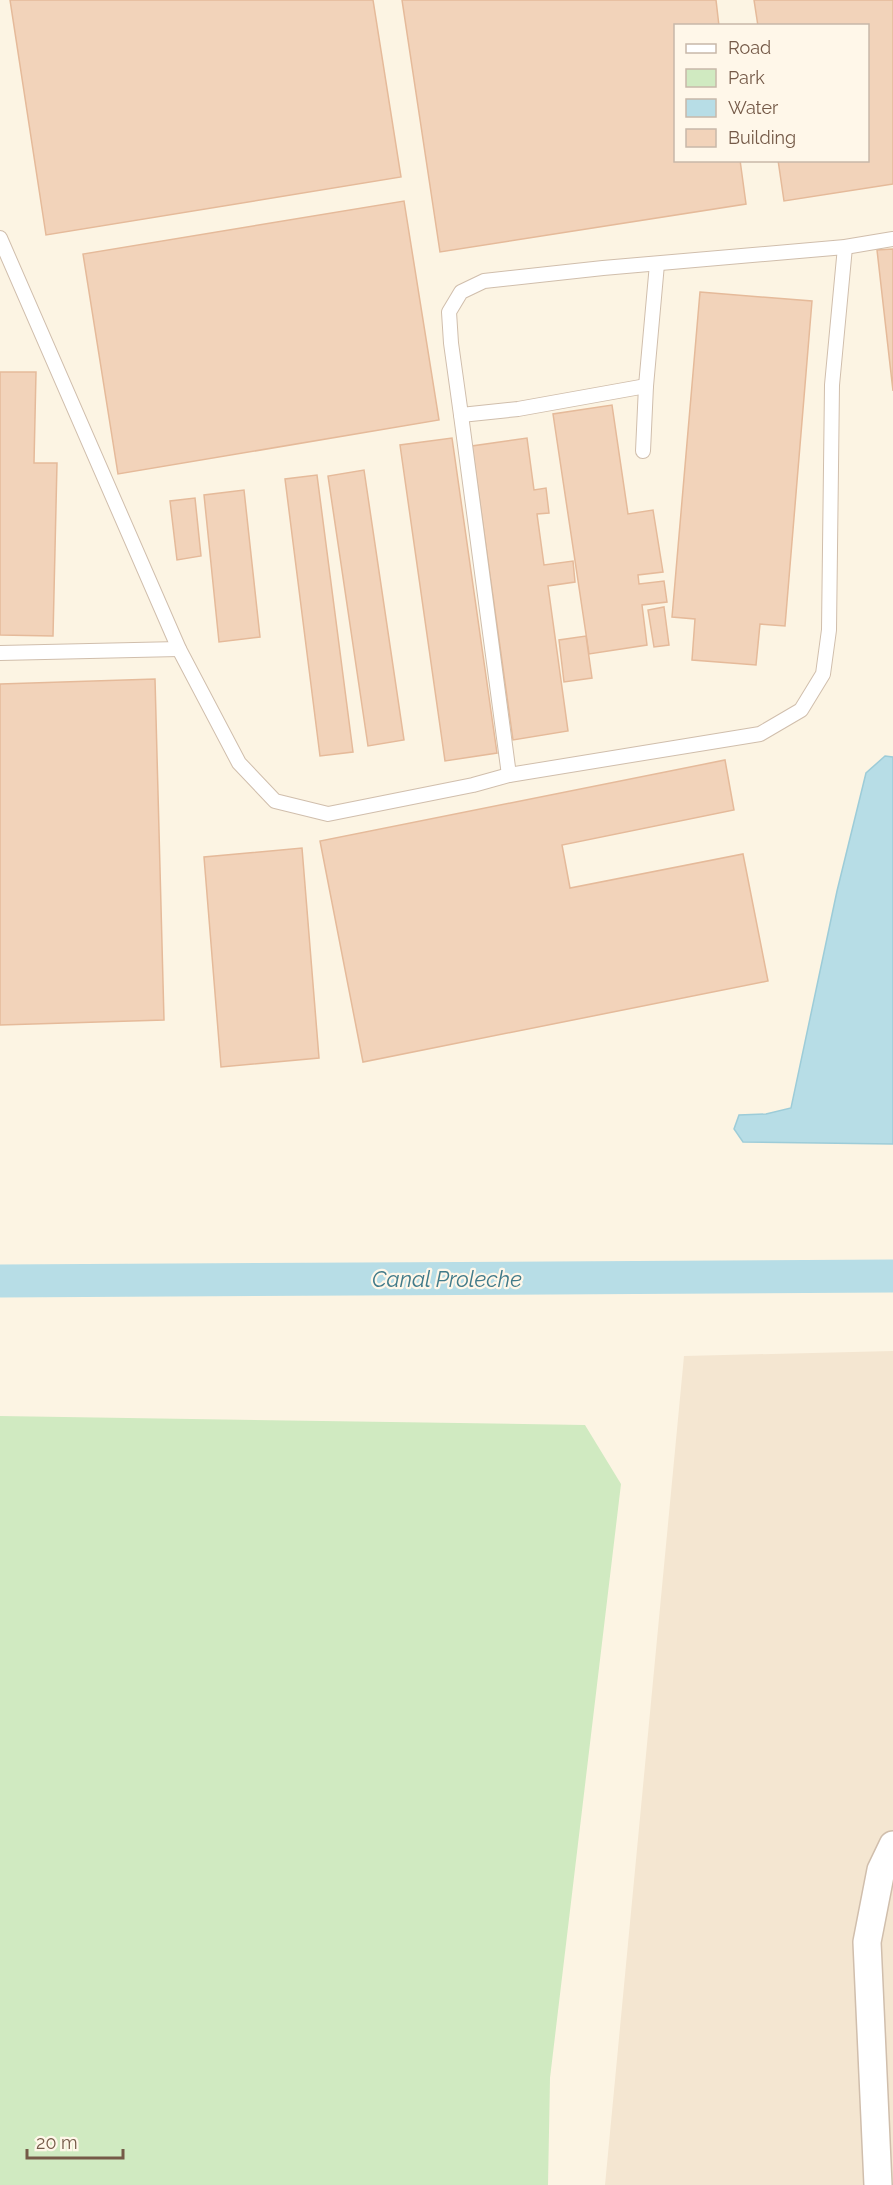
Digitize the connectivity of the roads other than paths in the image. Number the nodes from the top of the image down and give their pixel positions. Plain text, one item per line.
1 (0, 238) edge
2 (893, 239) edge
3 (845, 246) junction
4 (657, 264) junction
5 (646, 386) junction
6 (461, 415) junction
7 (643, 451) dead end
8 (180, 649) junction
9 (0, 653) edge
10 (509, 775) junction
11 (893, 1845) edge
12 (878, 2185) edge

1 - 8 lane
2 - 3 lane
3 - 4 lane
3 - 10 lane
4 - 5 lane
4 - 6 lane
5 - 6 lane
5 - 7 lane
6 - 10 lane
8 - 9 lane
8 - 10 lane
11 - 12 street

